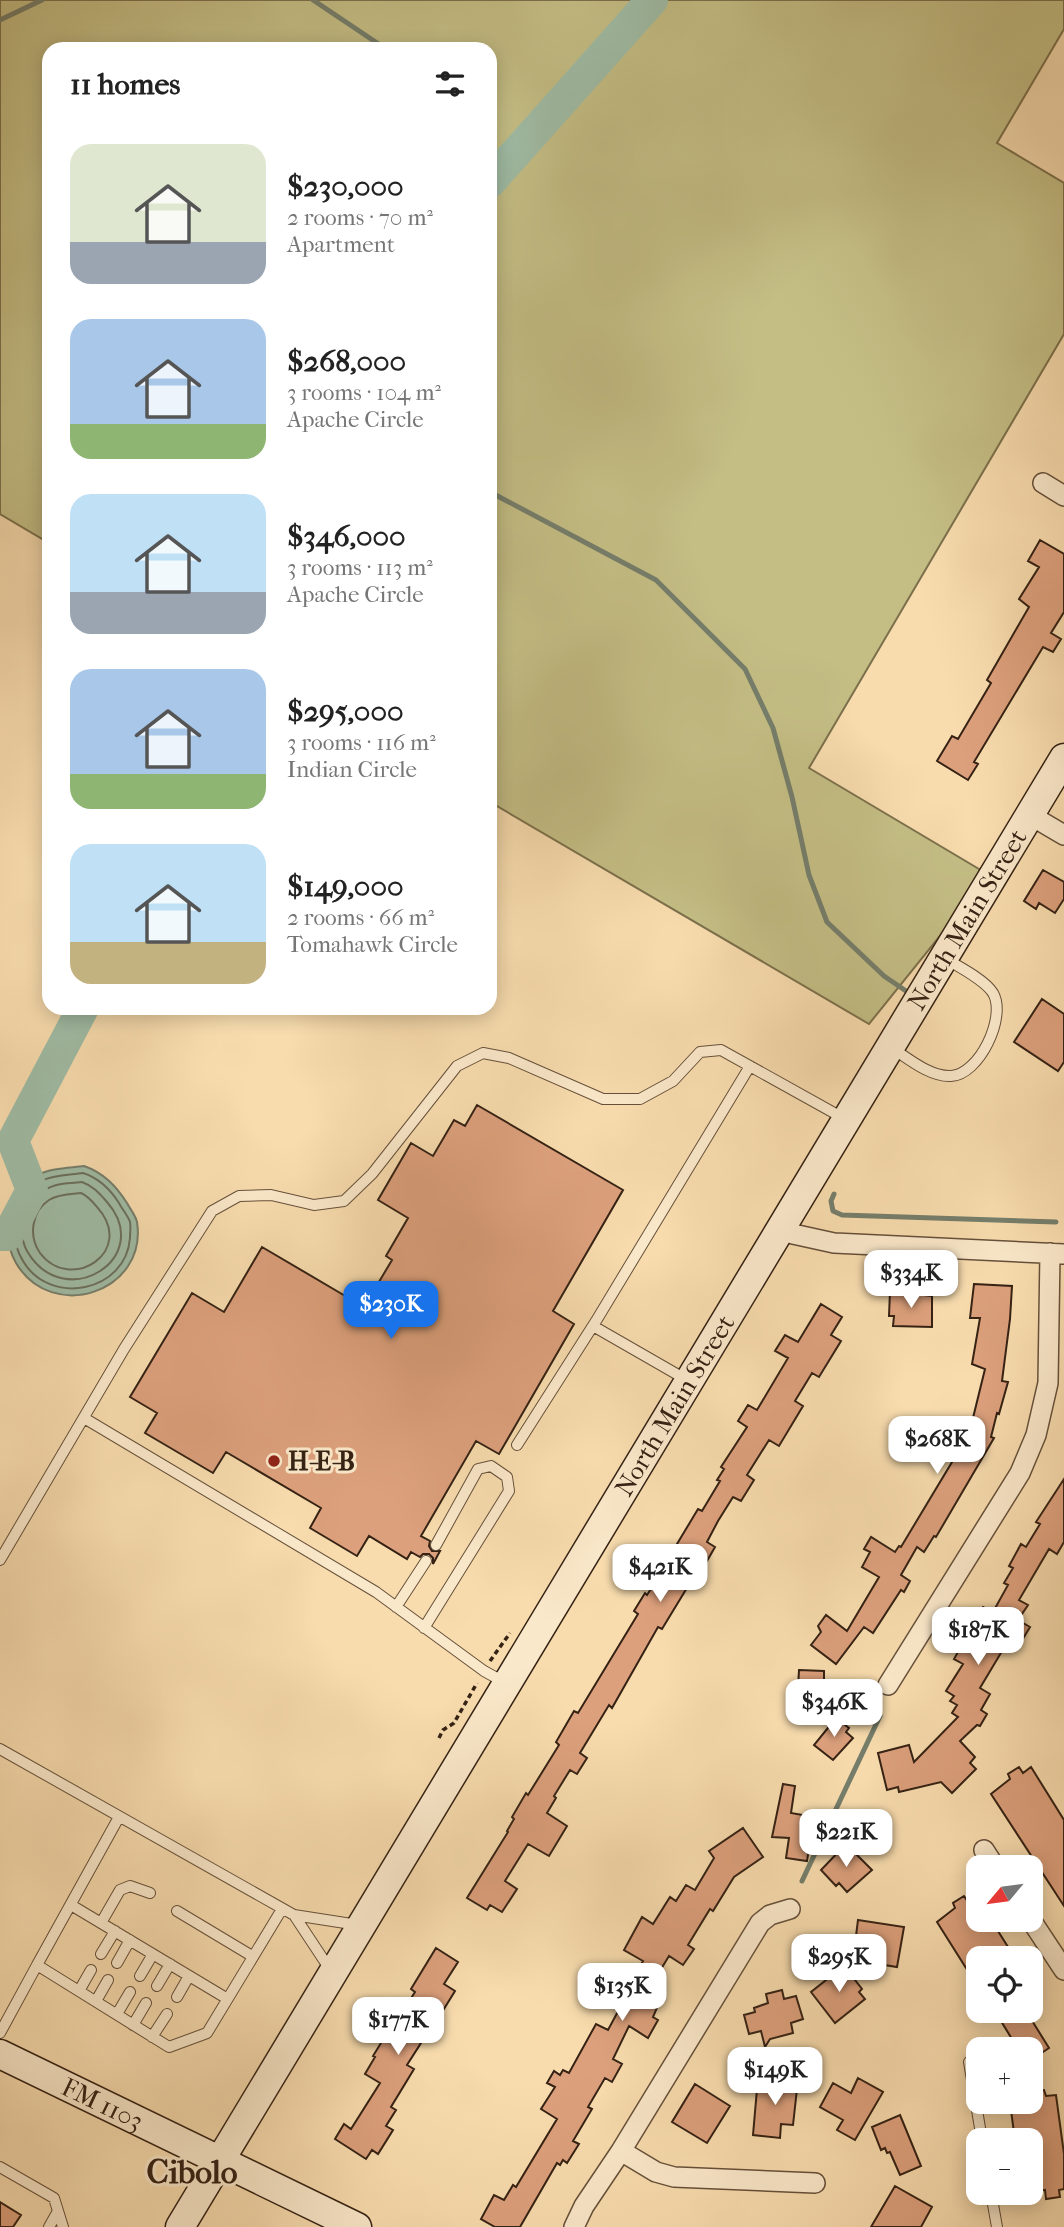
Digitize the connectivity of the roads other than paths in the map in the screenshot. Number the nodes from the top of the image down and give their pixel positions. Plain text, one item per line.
1 (1043, 483) dead end
2 (1064, 496) edge
3 (1064, 758) edge
4 (1030, 815) junction
5 (1064, 835) edge
6 (944, 958) junction
7 (891, 1047) junction
8 (750, 1066) junction
9 (847, 1120) junction
10 (782, 1229) junction
11 (1057, 1254) edge
12 (593, 1326) junction
13 (689, 1382) junction
14 (84, 1418) junction
15 (517, 1445) dead end
16 (436, 1545) dead end
17 (0, 1560) edge
18 (426, 1561) dead end
19 (396, 1607) junction
20 (424, 1628) junction
21 (507, 1684) junction
22 (888, 1685) dead end
23 (0, 1749) edge
24 (120, 1817) junction
25 (984, 1850) dead end
26 (987, 1855) edge
27 (150, 1893) dead end
28 (71, 1905) junction
29 (282, 1909) junction
30 (790, 1909) dead end
31 (177, 1911) dead end
32 (294, 1915) junction
33 (101, 1923) junction
34 (362, 1925) junction
35 (115, 1931) junction
36 (1039, 1932) edge
37 (130, 1940) junction
38 (101, 1954) dead end
39 (153, 1954) junction
40 (252, 1956) junction
41 (117, 1963) dead end
42 (170, 1964) junction
43 (37, 1965) junction
44 (91, 1970) dead end
45 (1064, 1970) edge
46 (332, 1974) junction
47 (140, 1976) dead end
48 (189, 1976) junction
49 (108, 1980) dead end
50 (157, 1986) dead end
51 (79, 1991) junction
52 (130, 1992) dead end
53 (177, 1997) dead end
54 (226, 1998) junction
55 (96, 2001) junction
56 (146, 2003) dead end
57 (117, 2014) junction
58 (167, 2014) dead end
59 (133, 2025) junction
60 (0, 2033) edge
61 (152, 2037) junction
62 (0, 2054) edge
63 (621, 2151) junction
64 (219, 2162) junction
65 (0, 2167) edge
66 (814, 2183) dead end
67 (993, 2205) edge
68 (58, 2211) junction
69 (49, 2227) edge
70 (63, 2227) edge
71 (180, 2227) edge
72 (357, 2227) edge
73 (574, 2227) edge
74 (997, 2227) edge

1 - 2 street
3 - 4 street, North Main Street
4 - 5 street
4 - 6 street, North Main Street
6 - 7 street, North Main Street
6 - 7 lane
7 - 9 street, North Main Street
8 - 9 lane
8 - 12 lane
8 - 14 lane
9 - 10 street, North Main Street
10 - 11 street
10 - 13 street, North Main Street
11 - 22 street
12 - 13 lane
12 - 15 lane
13 - 21 street, North Main Street
14 - 17 lane
14 - 19 lane
16 - 20 lane
18 - 19 lane
19 - 20 lane
20 - 21 lane
21 - 34 street, North Main Street
23 - 24 lane
24 - 28 lane
24 - 29 lane
25 - 26 street
27 - 33 lane
28 - 33 lane
28 - 43 lane
29 - 32 lane
29 - 40 lane
30 - 63 street
31 - 40 lane
32 - 34 lane
32 - 46 lane
33 - 35 lane
34 - 46 street, North Main Street
35 - 37 lane
35 - 38 lane
36 - 45 street
37 - 39 lane
37 - 41 lane
39 - 42 lane
39 - 47 lane
40 - 54 lane
42 - 48 lane
42 - 50 lane
43 - 51 lane
43 - 60 lane
44 - 51 lane
46 - 64 street, North Main Street
48 - 53 lane
48 - 54 lane
49 - 55 lane
51 - 55 lane
52 - 57 lane
54 - 61 lane
55 - 57 lane
56 - 59 lane
57 - 59 lane
58 - 61 lane
59 - 61 lane
62 - 64 street, FM 1103 / FM 1103
63 - 66 street
63 - 73 street
64 - 71 street, North Main Street
64 - 72 street, FM 1103 / FM 1103
65 - 68 lane
67 - 74 lane
68 - 69 lane
68 - 70 lane

